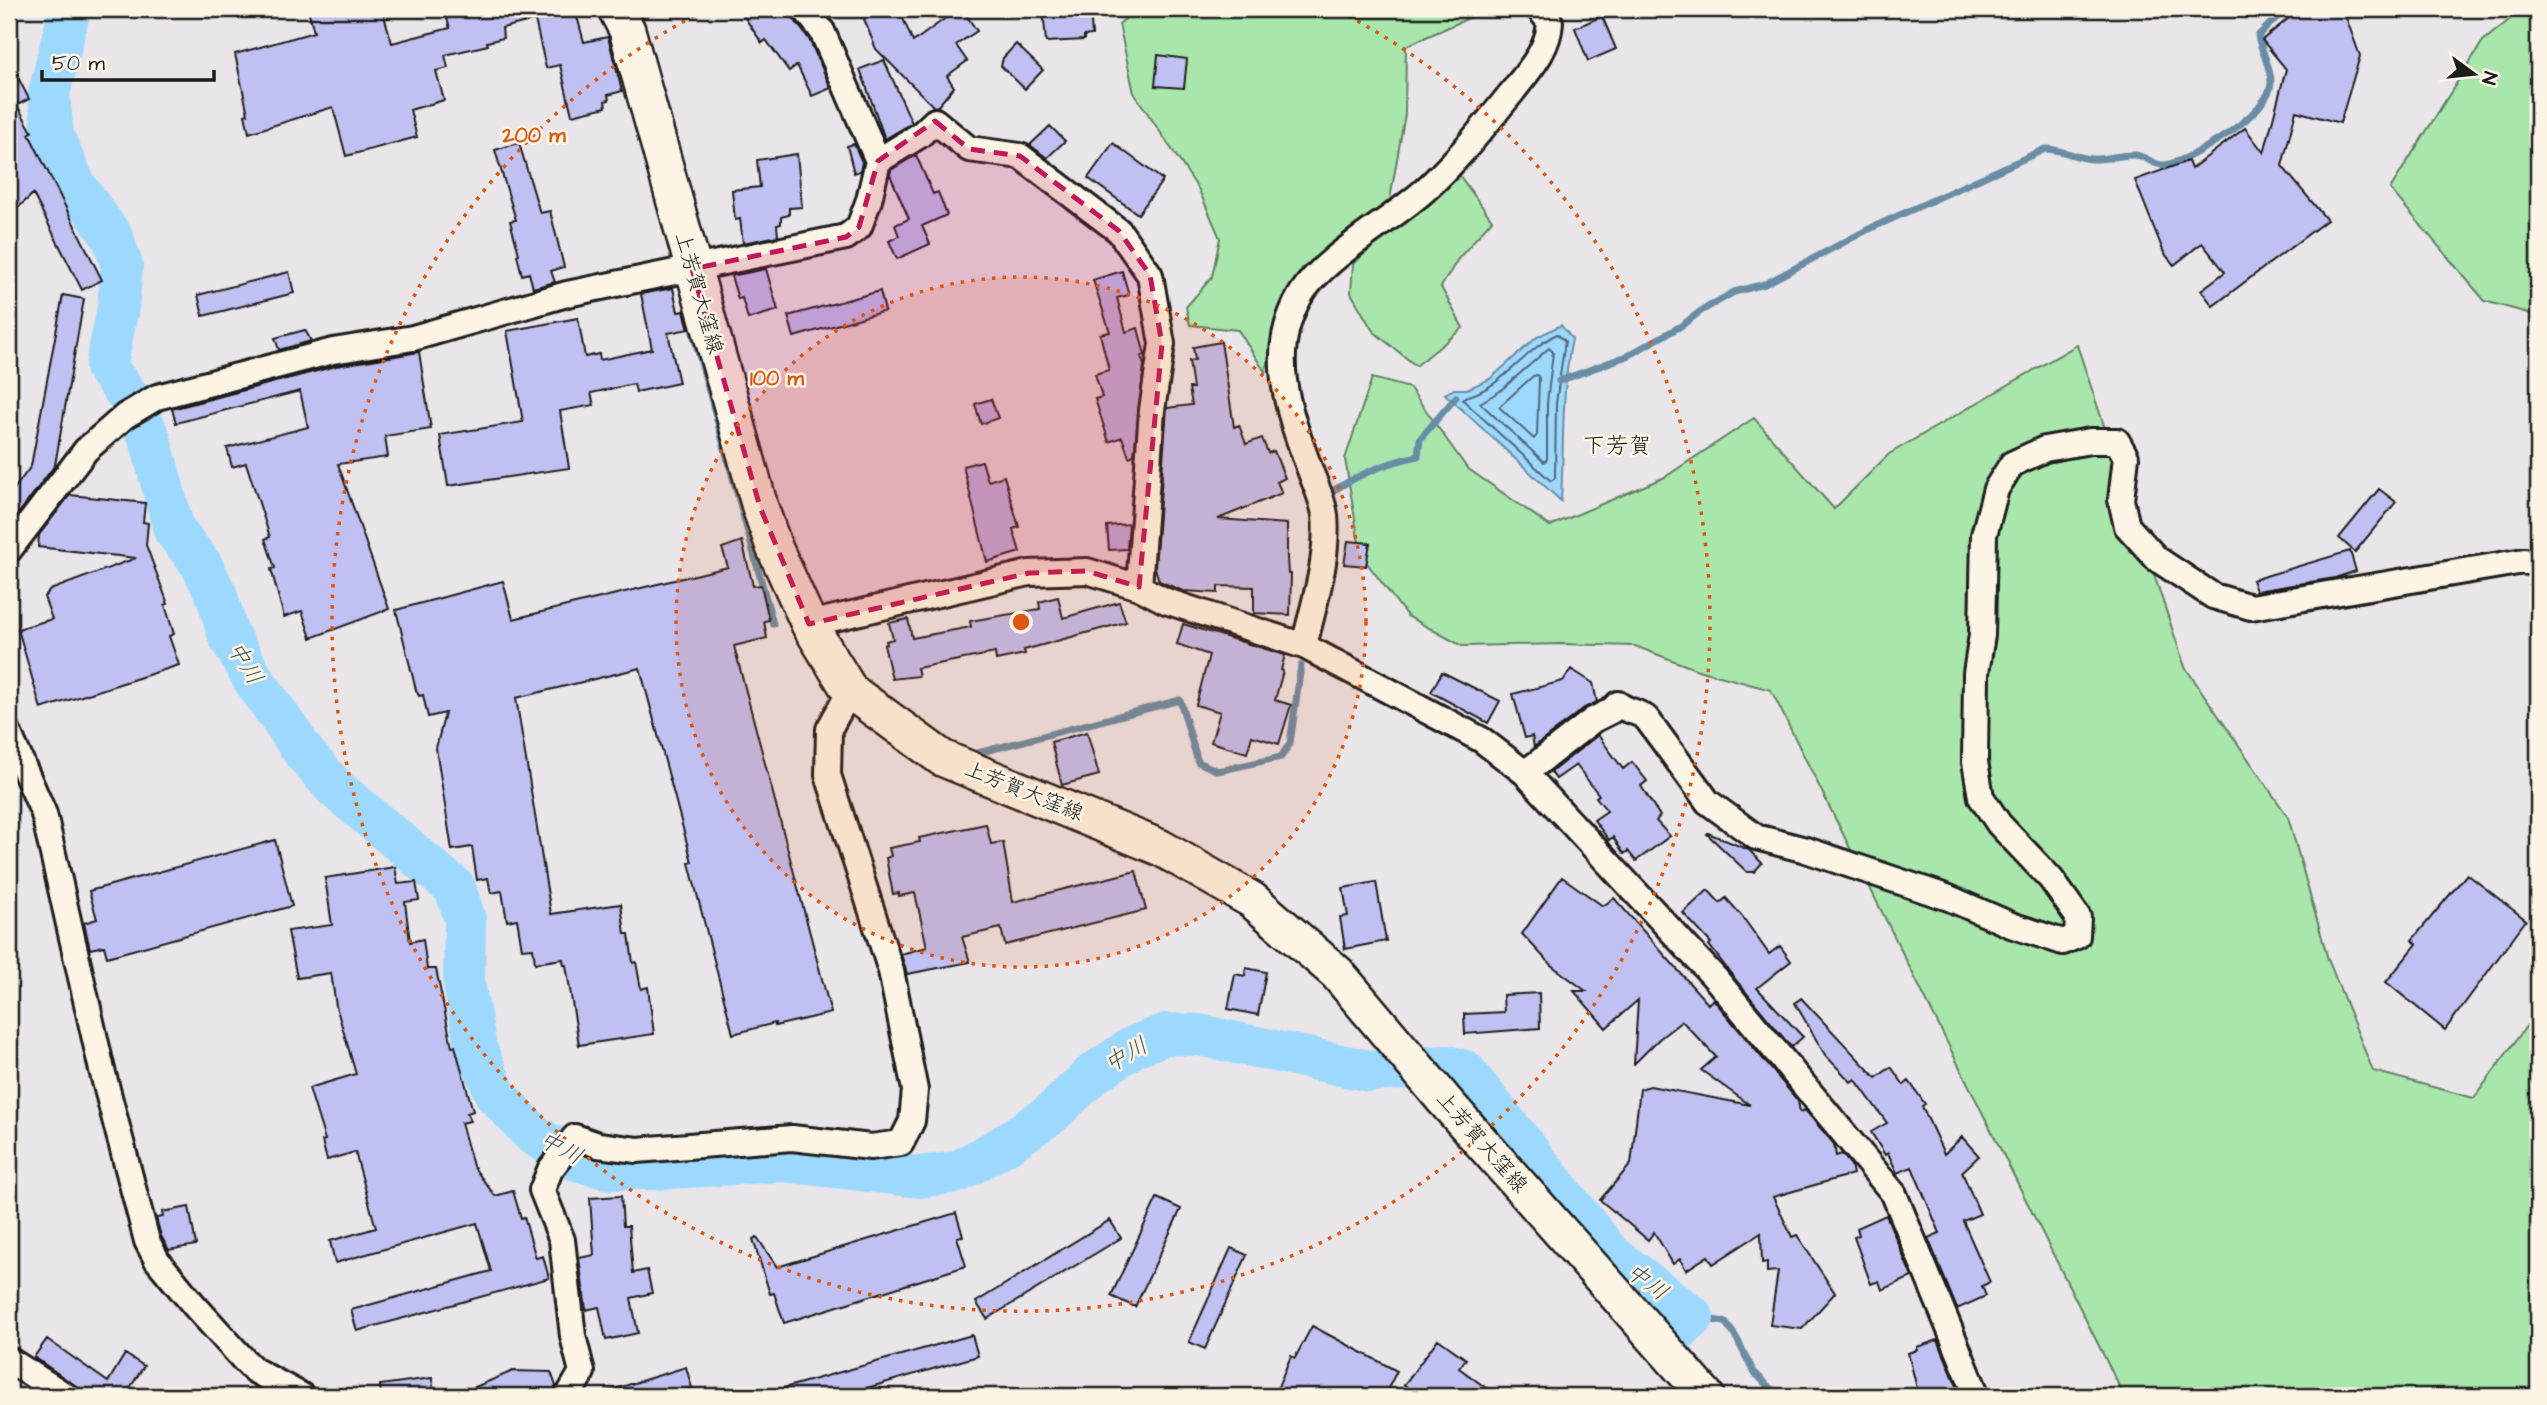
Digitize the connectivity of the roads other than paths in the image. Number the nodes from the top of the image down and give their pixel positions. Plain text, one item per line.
1 (616, 9) edge
2 (805, 9) edge
3 (1539, 9) edge
4 (878, 161) junction
5 (692, 269) junction
6 (9, 550) edge
7 (2538, 564) edge
8 (1139, 587) junction
9 (808, 624) junction
10 (1304, 646) junction
11 (850, 691) junction
12 (9, 734) edge
13 (1525, 773) junction
14 (9, 1360) edge
15 (1692, 1390) edge
16 (66, 1396) edge
17 (302, 1396) edge
18 (568, 1396) edge
19 (1977, 1396) edge

1 - 5 main road, 上芳賀大窪線
2 - 4 street
3 - 10 street
4 - 5 street
4 - 8 street
5 - 6 street
5 - 9 main road, 上芳賀大窪線
7 - 13 street
8 - 9 street
8 - 10 street
9 - 11 main road, 上芳賀大窪線
10 - 13 street
11 - 15 main road, 上芳賀大窪線
11 - 18 street
12 - 17 street
13 - 19 street
14 - 16 street

